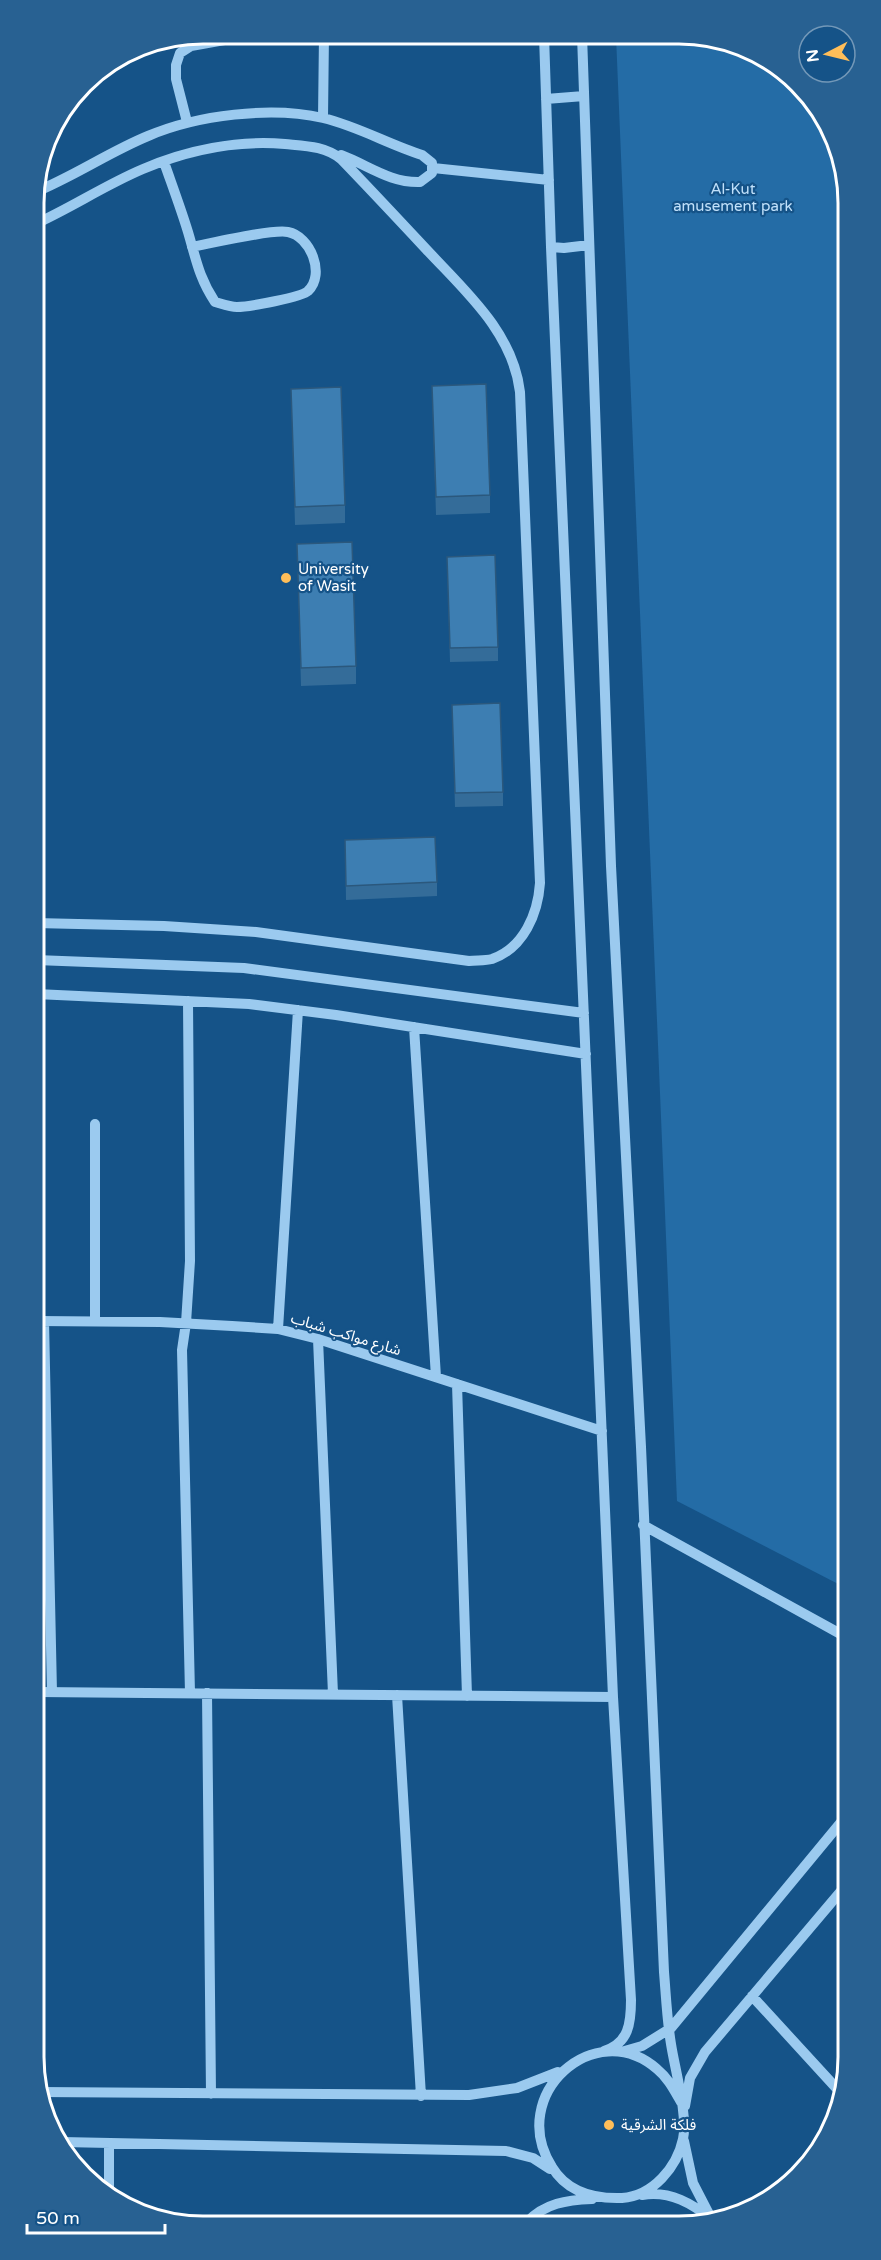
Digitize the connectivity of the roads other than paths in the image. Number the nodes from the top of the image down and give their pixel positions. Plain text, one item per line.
1 (544, 43) edge
2 (582, 43) edge
3 (202, 44) edge
4 (324, 44) edge
5 (584, 96) junction
6 (546, 99) junction
7 (323, 118) junction
8 (187, 122) junction
9 (332, 152) junction
10 (164, 162) junction
11 (433, 168) junction
12 (549, 180) junction
13 (44, 187) edge
14 (44, 219) edge
15 (589, 245) junction
16 (192, 247) junction
17 (551, 247) junction
18 (44, 923) edge
19 (44, 960) edge
20 (44, 994) edge
21 (188, 1001) junction
22 (298, 1010) junction
23 (584, 1013) junction
24 (414, 1027) junction
25 (586, 1054) junction
26 (96, 1124) dead end
27 (44, 1321) edge
28 (95, 1321) junction
29 (186, 1323) junction
30 (278, 1329) junction
31 (318, 1339) junction
32 (436, 1377) junction
33 (457, 1384) junction
34 (602, 1431) junction
35 (44, 1445) edge
36 (643, 1525) junction
37 (837, 1632) edge
38 (44, 1692) edge
39 (52, 1692) junction
40 (190, 1693) junction
41 (207, 1693) junction
42 (333, 1694) junction
43 (397, 1695) junction
44 (467, 1696) junction
45 (613, 1697) junction
46 (837, 1827) edge
47 (837, 1896) edge
48 (665, 1982) junction
49 (700, 1992) junction
50 (752, 1996) junction
51 (669, 2029) junction
52 (618, 2052) junction
53 (596, 2054) junction
54 (566, 2068) junction
55 (835, 2084) edge
56 (48, 2092) edge
57 (211, 2094) junction
58 (421, 2096) junction
59 (681, 2102) junction
60 (684, 2125) junction
61 (684, 2138) junction
62 (68, 2142) edge
63 (108, 2142) junction
64 (557, 2176) junction
65 (109, 2186) edge
66 (627, 2198) junction
67 (601, 2199) junction
68 (709, 2213) edge
69 (704, 2214) edge
70 (533, 2217) edge

1 - 6 street
2 - 5 street
3 - 8 street
4 - 7 street
5 - 6 street
5 - 15 street
6 - 12 street
7 - 8 street
7 - 11 street
8 - 13 street
9 - 10 street
9 - 11 street
9 - 18 street
10 - 14 street
10 - 16 street
11 - 12 street
12 - 17 street
15 - 17 street
15 - 36 street
16 - 16 street
17 - 23 street
19 - 23 street
20 - 21 street
21 - 22 street
21 - 29 street
22 - 24 street
22 - 30 street
23 - 25 street
24 - 25 street
24 - 32 street
25 - 34 street
26 - 28 street
27 - 28 street, شارع مواكب شباب
28 - 29 street, شارع مواكب شباب
29 - 30 street, شارع مواكب شباب
29 - 40 street
30 - 31 street, شارع مواكب شباب
31 - 32 street, شارع مواكب شباب
31 - 42 street
32 - 33 street, شارع مواكب شباب
33 - 34 street, شارع مواكب شباب
33 - 44 street
34 - 45 street
35 - 39 street
36 - 37 street
36 - 48 street
38 - 39 street
39 - 40 street
40 - 41 street
41 - 42 street
41 - 57 street
42 - 43 street
43 - 44 street
43 - 58 street
44 - 45 street
45 - 53 street
46 - 49 street
47 - 50 street
48 - 49 street
48 - 51 street
49 - 51 street
50 - 55 street
50 - 60 street
51 - 52 street
51 - 59 street
52 - 53 street
52 - 59 street
53 - 54 street
54 - 58 street
54 - 64 street
56 - 57 street
57 - 58 street
59 - 60 street
60 - 61 street
61 - 66 street
61 - 68 street
62 - 63 street
63 - 64 street
63 - 65 street
64 - 67 street
66 - 67 street
66 - 69 street
67 - 70 street

